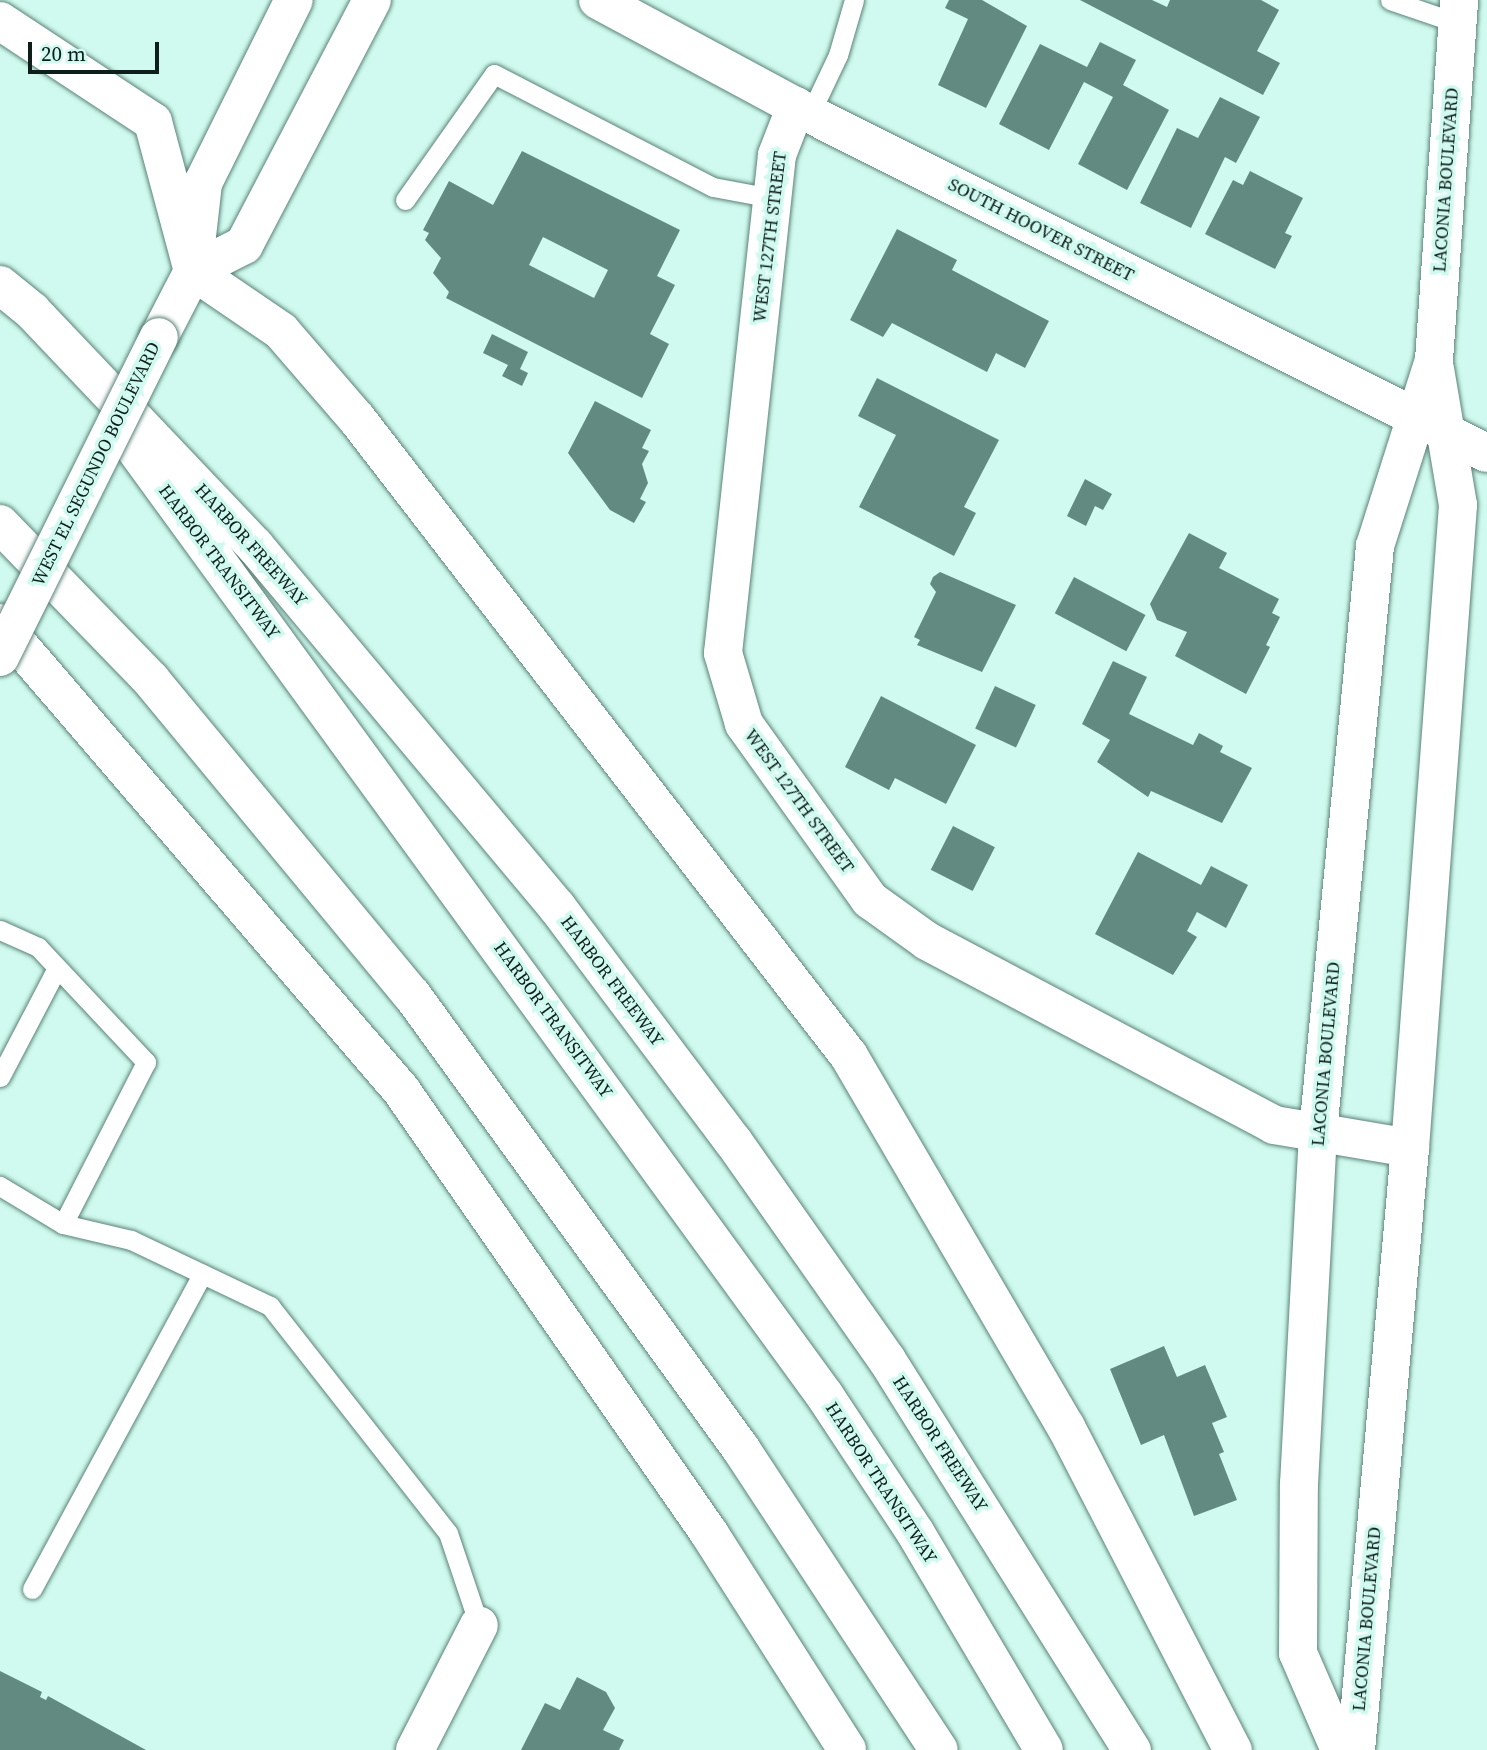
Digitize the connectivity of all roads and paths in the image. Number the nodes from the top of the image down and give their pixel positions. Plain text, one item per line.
1 (294, 0) edge
2 (372, 0) edge
3 (598, 0) edge
4 (855, 0) edge
5 (1390, 0) edge
6 (1458, 12) edge
7 (0, 22) edge
8 (803, 110) junction
9 (772, 198) junction
10 (405, 200) dead end
11 (193, 271) junction
12 (0, 285) edge
13 (33, 311) junction
14 (1431, 425) junction
15 (1487, 453) edge
16 (0, 524) edge
17 (0, 623) edge
18 (0, 657) edge
19 (0, 930) edge
20 (57, 968) junction
21 (0, 1077) edge
22 (1318, 1132) junction
23 (1410, 1148) junction
24 (0, 1186) edge
25 (63, 1224) junction
26 (202, 1274) junction
27 (32, 1589) dead end
28 (478, 1625) joint
29 (415, 1750) edge
30 (847, 1750) edge
31 (939, 1750) edge
32 (1044, 1750) edge
33 (1132, 1750) edge
34 (1233, 1750) edge
35 (1340, 1750) edge
36 (1356, 1750) edge

1 - 11 main road, WEST EL SEGUNDO BOULEVARD
2 - 11 main road
3 - 8 main road, SOUTH HOOVER STREET
4 - 8 lane
5 - 6 lane
6 - 14 main road, LACONIA BOULEVARD
7 - 11 main road
8 - 9 main road, WEST 127TH STREET
8 - 14 main road, SOUTH HOOVER STREET
9 - 10 lane
9 - 22 main road, WEST 127TH STREET
11 - 18 main road, WEST EL SEGUNDO BOULEVARD, bridge
11 - 34 main road
12 - 13 main road, HARBOR FREEWAY
13 - 32 main road, HARBOR TRANSITWAY
13 - 33 main road, HARBOR FREEWAY
14 - 15 main road, SOUTH HOOVER STREET
14 - 22 main road, LACONIA BOULEVARD
14 - 23 main road, LACONIA BOULEVARD
16 - 31 main road
17 - 30 main road
19 - 20 lane
20 - 21 lane
20 - 25 lane
22 - 23 main road, WEST 127TH STREET
22 - 35 main road, LACONIA BOULEVARD
23 - 36 main road, LACONIA BOULEVARD
24 - 25 lane
25 - 26 lane
26 - 27 lane
26 - 28 lane
28 - 29 main road

